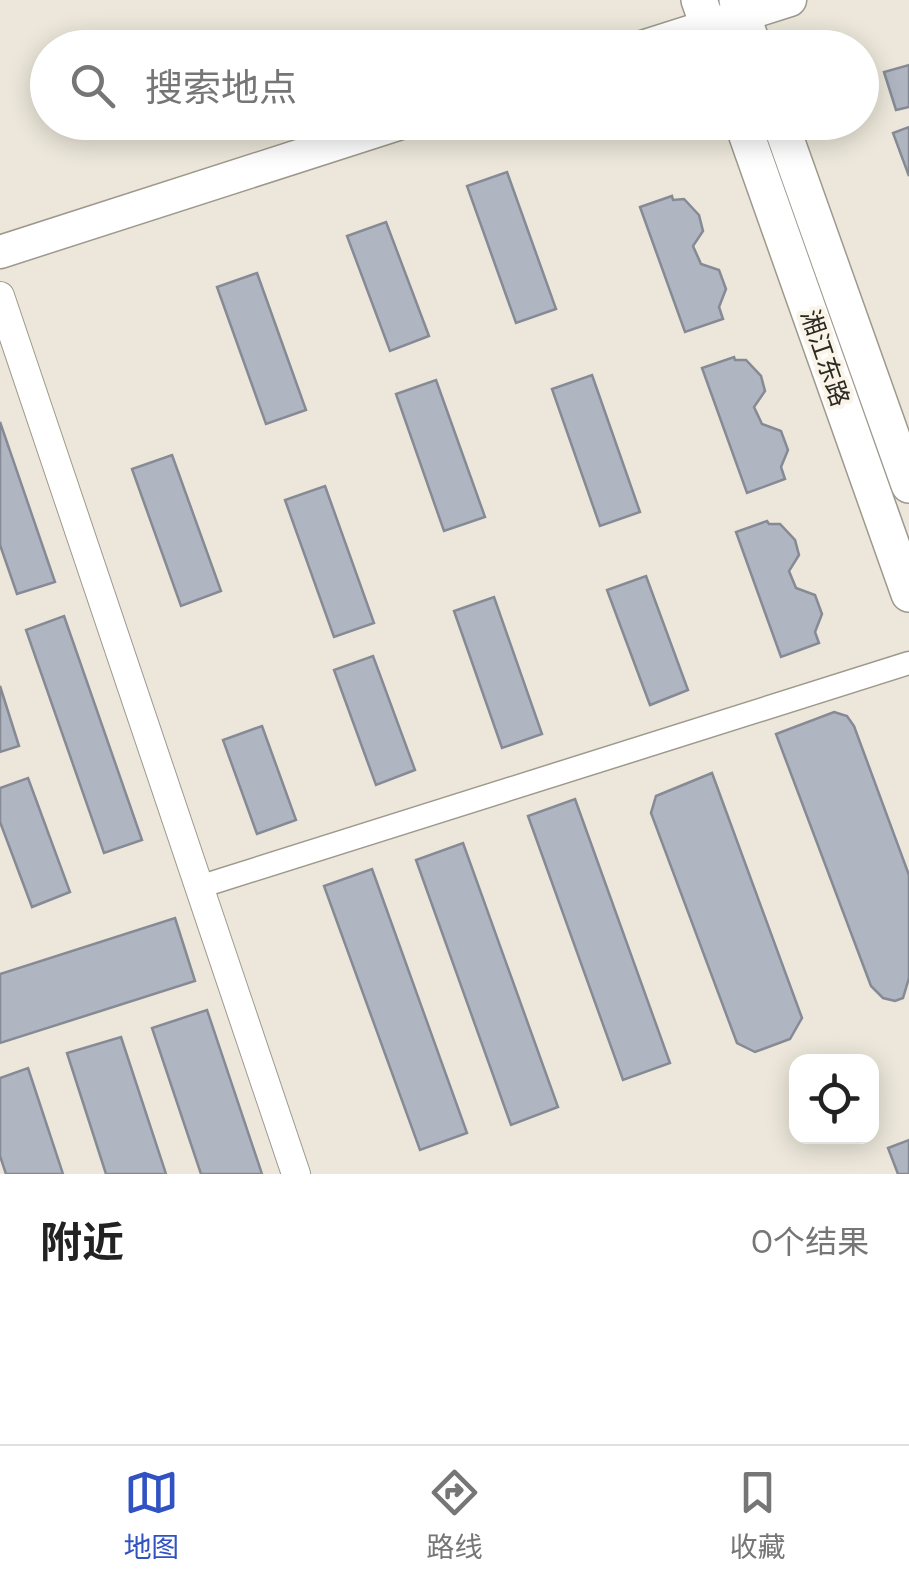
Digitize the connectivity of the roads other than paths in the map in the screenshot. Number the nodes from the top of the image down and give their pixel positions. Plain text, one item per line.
1 (790, 0) edge
2 (744, 21) edge
3 (708, 24) edge
4 (348, 140) edge
5 (748, 140) edge
6 (786, 140) edge
7 (0, 252) edge
8 (0, 296) edge
9 (909, 486) edge
10 (909, 594) edge
11 (909, 663) edge
12 (199, 887) junction
13 (296, 1174) edge

1 - 2 main road
2 - 3 main road
4 - 7 main road
5 - 10 main road, 湘江东路
6 - 9 main road, 湘江东路
8 - 12 street
11 - 12 street
12 - 13 street

